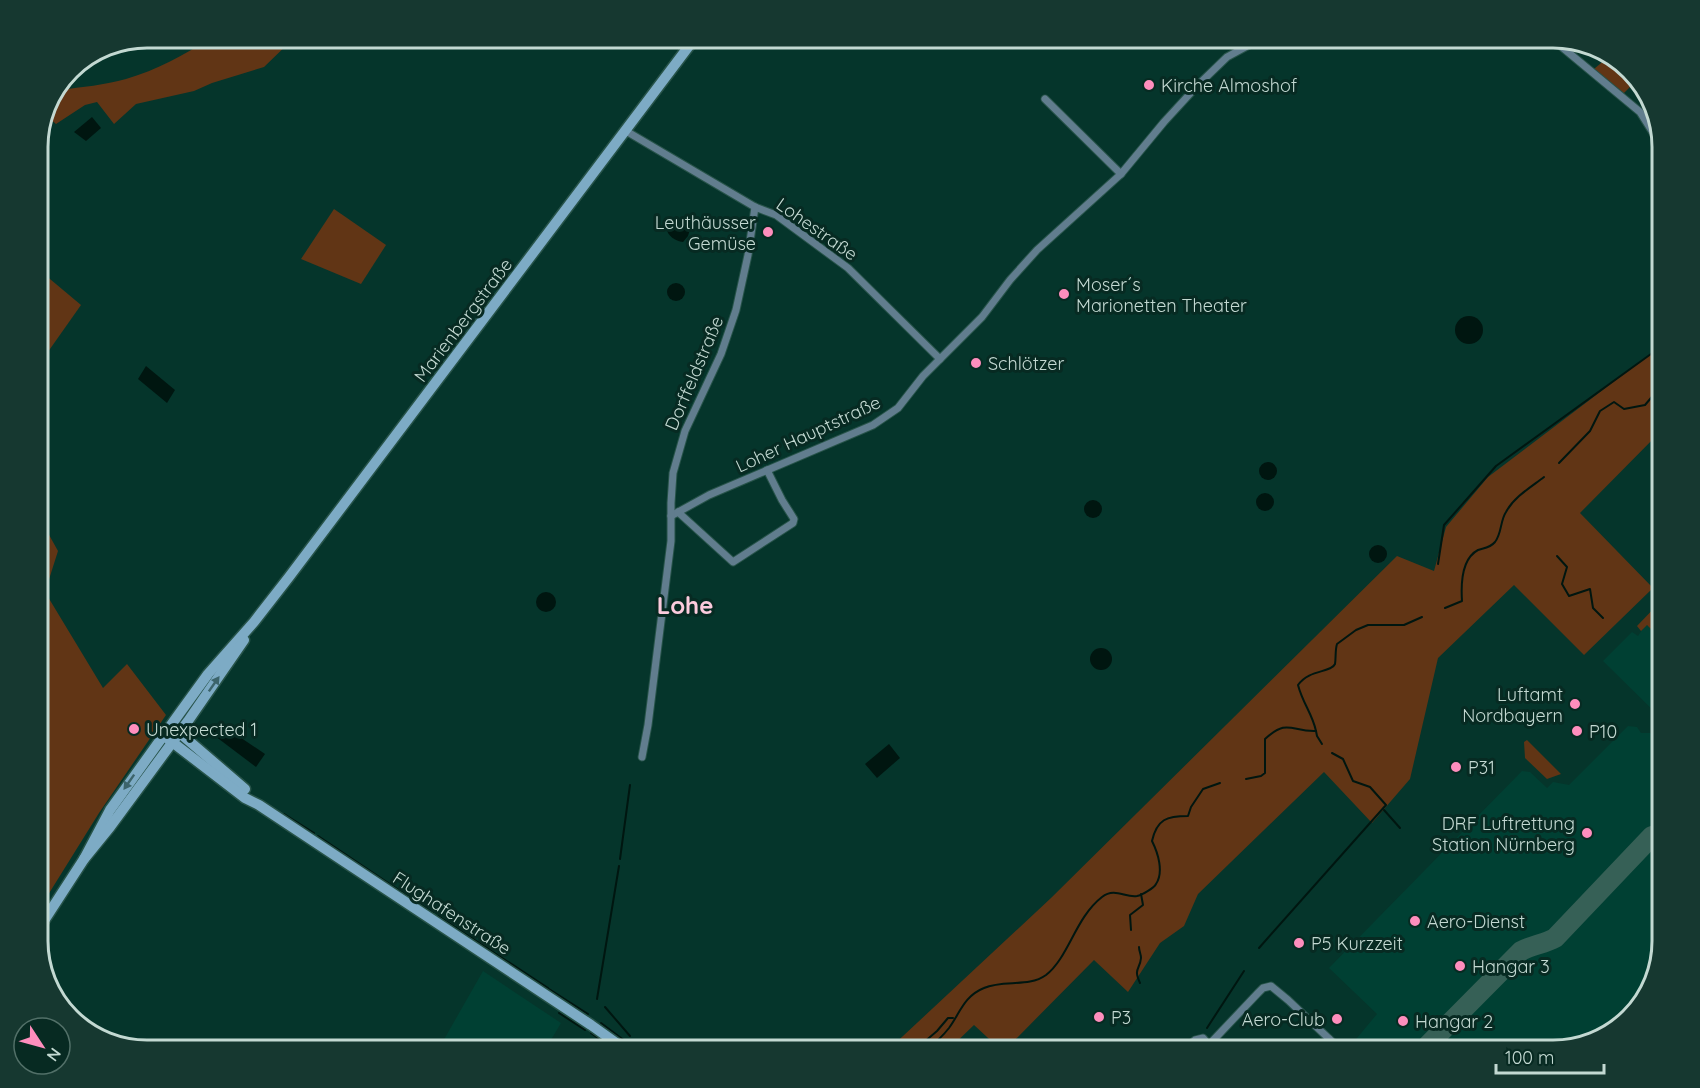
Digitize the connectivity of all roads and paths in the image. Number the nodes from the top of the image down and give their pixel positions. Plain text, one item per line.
1 (689, 48) edge
2 (1242, 48) edge
3 (1564, 49) edge
4 (1045, 99) dead end
5 (1649, 124) edge
6 (626, 132) junction
7 (1121, 174) junction
8 (755, 207) junction
9 (940, 359) junction
10 (767, 470) junction
11 (674, 514) junction
12 (171, 734) junction
13 (642, 757) dead end
14 (48, 915) edge
15 (1329, 1039) edge
16 (612, 1040) edge
17 (1216, 1040) edge

1 - 6 main road, Marienbergstraße
2 - 7 street, Loher Hauptstraße
3 - 5 street
4 - 7 street
6 - 8 street, Lohestraße
6 - 12 main road, Marienbergstraße
7 - 9 street, Loher Hauptstraße
8 - 9 street, Lohestraße
8 - 11 street, Dorffeldstraße
9 - 10 street, Loher Hauptstraße
10 - 11 street, Loher Hauptstraße
10 - 11 street
11 - 13 street, Dorffeldstraße
12 - 14 main road, Marienbergstraße
12 - 16 main road, Flughafenstraße
15 - 17 street

